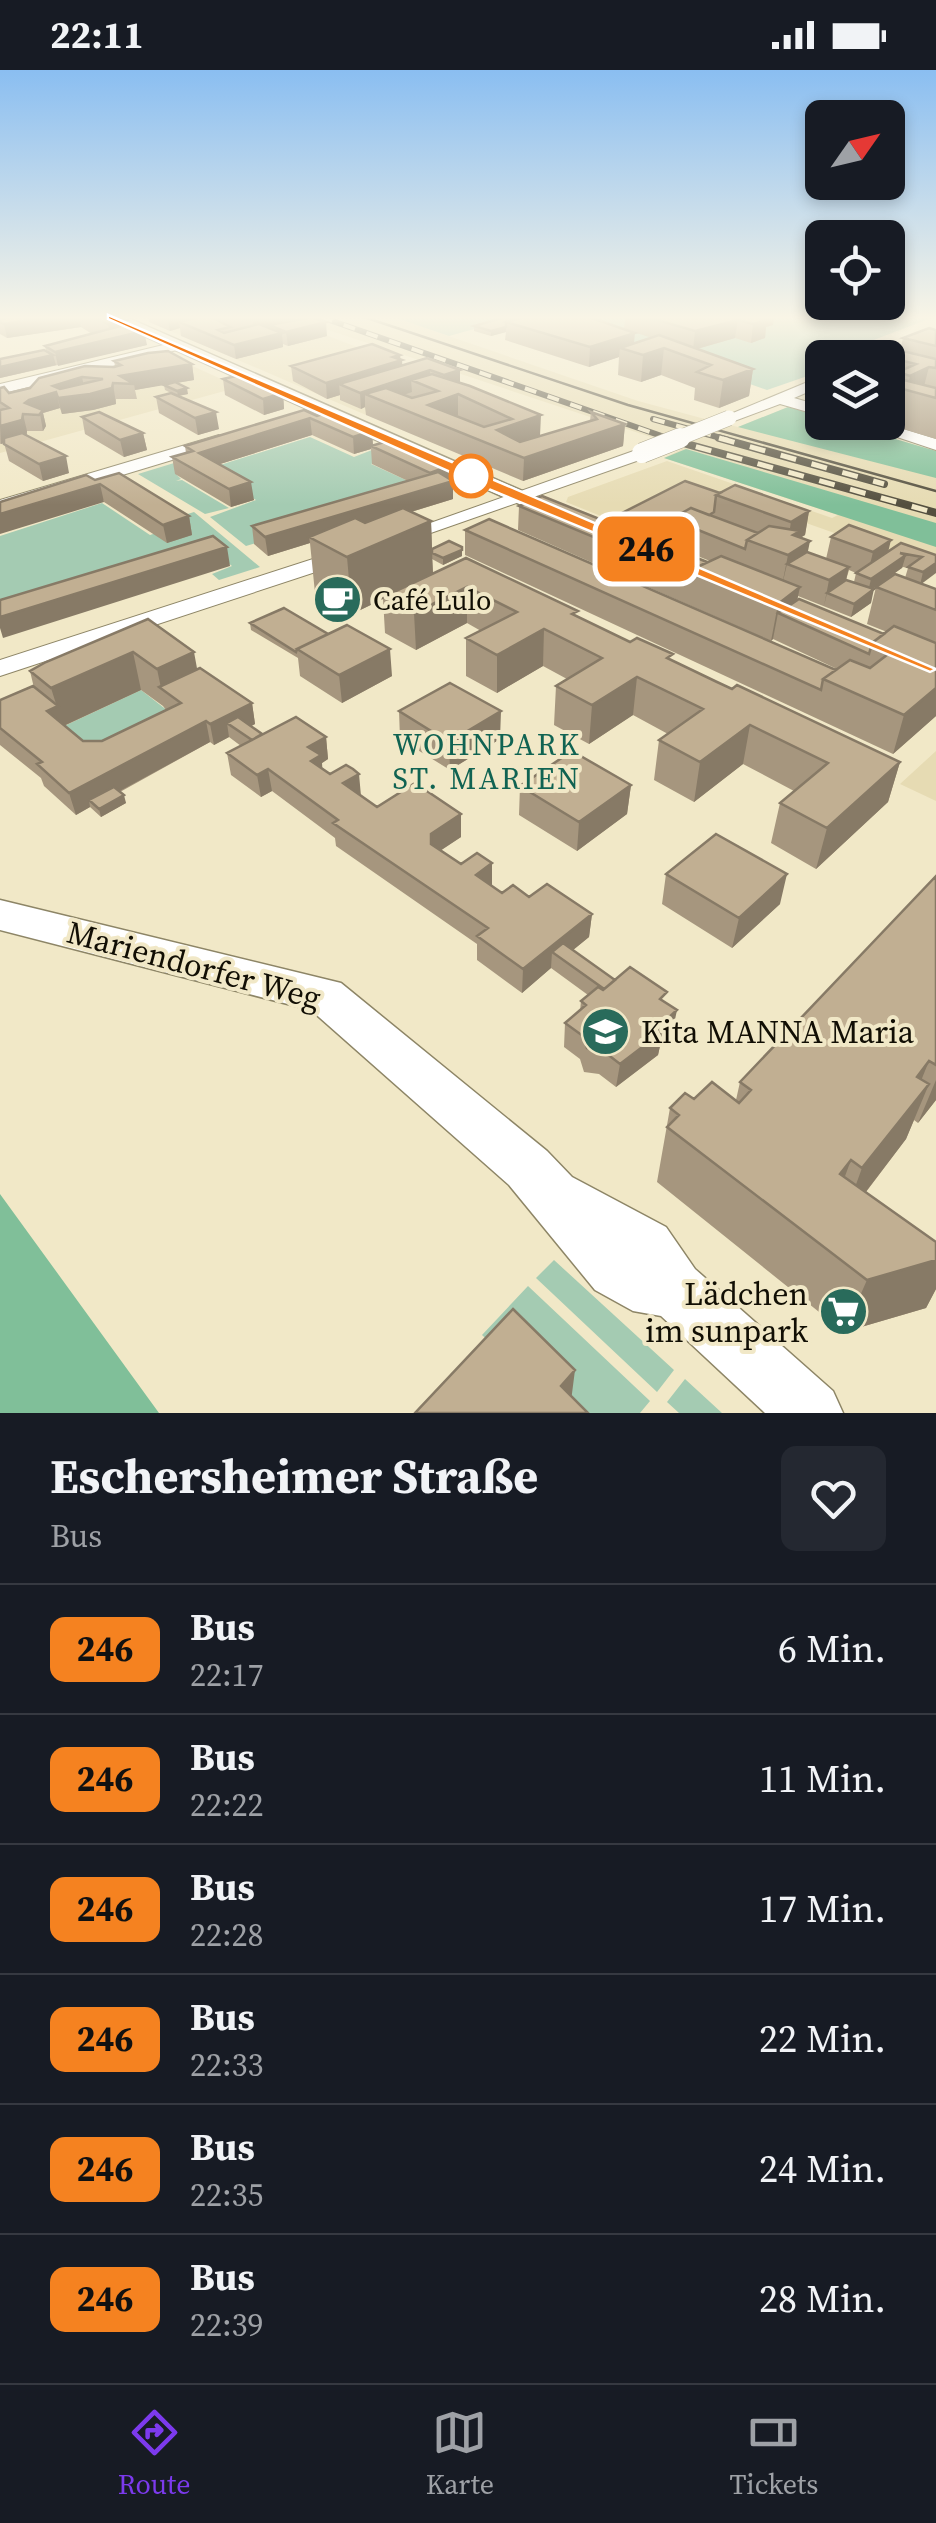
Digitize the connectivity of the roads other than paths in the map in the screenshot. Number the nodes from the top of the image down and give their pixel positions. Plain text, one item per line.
1 (35, 380) edge
2 (252, 380) edge
3 (0, 388) edge
4 (805, 388) edge
5 (778, 398) junction
6 (805, 406) edge
7 (319, 409) junction
8 (284, 420) edge
9 (239, 434) edge
10 (905, 436) edge
11 (936, 445) edge
12 (521, 498) junction
13 (0, 506) edge
14 (602, 531) edge
15 (0, 668) edge
16 (0, 914) edge
17 (811, 1413) edge

1 - 3 street
2 - 7 street
4 - 5 street
5 - 6 street
5 - 12 street, bridge
7 - 8 street
7 - 12 street
9 - 13 street
10 - 11 street
12 - 14 street
12 - 15 street
16 - 17 street, Mariendorfer Weg

